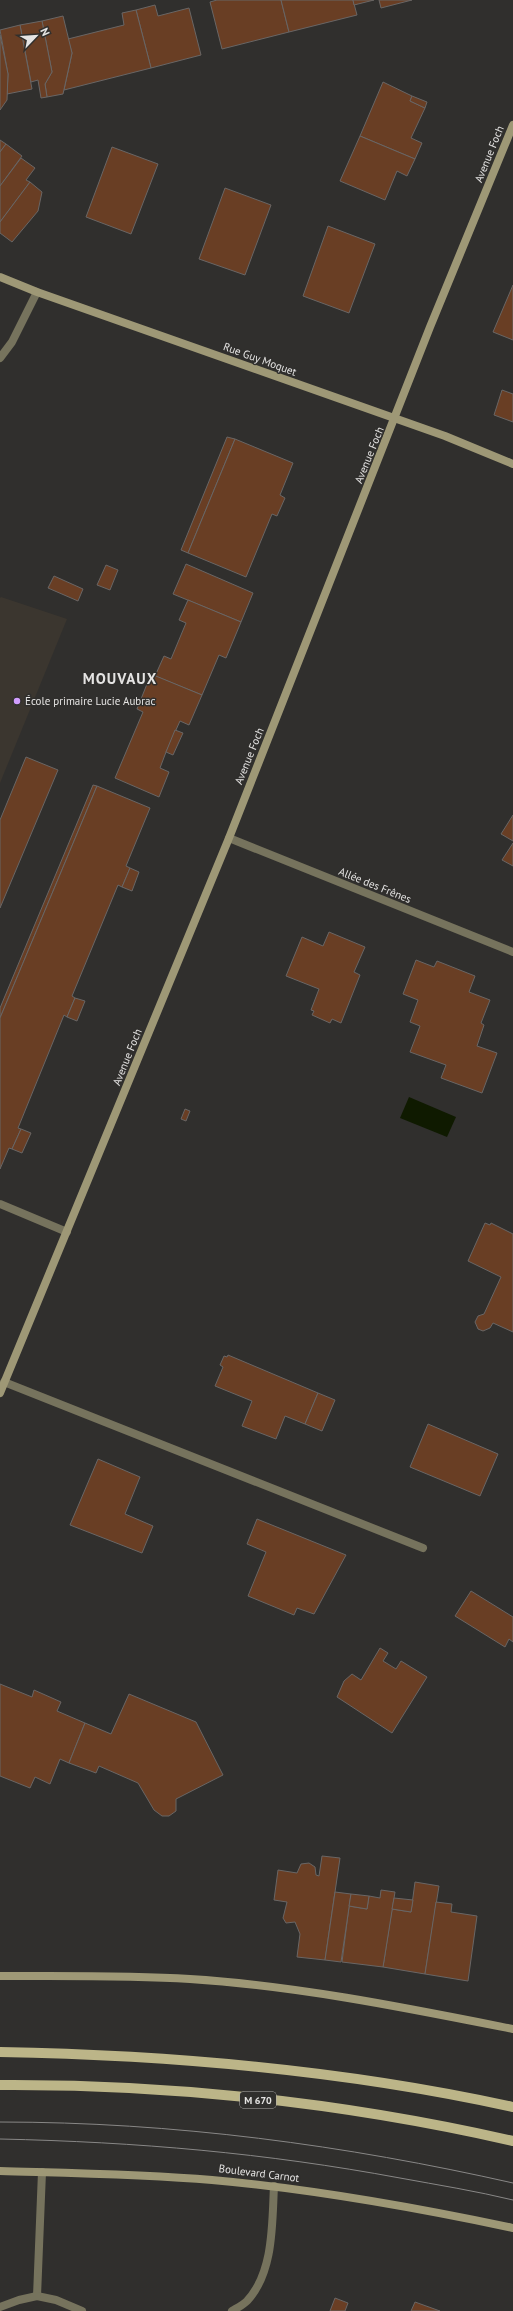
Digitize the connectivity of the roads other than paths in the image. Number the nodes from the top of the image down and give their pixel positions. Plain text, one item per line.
1 (513, 125) edge
2 (0, 277) edge
3 (37, 292) junction
4 (0, 358) edge
5 (395, 419) junction
6 (513, 464) edge
7 (229, 838) junction
8 (513, 952) edge
9 (0, 1204) edge
10 (67, 1232) junction
11 (4, 1382) junction
12 (0, 1393) edge
13 (423, 1548) dead end
14 (0, 1976) edge
15 (513, 2029) edge
16 (0, 2052) edge
17 (0, 2085) edge
18 (513, 2107) edge
19 (513, 2141) edge
20 (0, 2171) edge
21 (42, 2172) junction
22 (274, 2186) junction
23 (513, 2228) edge
24 (38, 2296) junction
25 (0, 2307) edge
26 (247, 2307) edge
27 (82, 2311) edge
28 (232, 2311) edge

1 - 5 street, Avenue Foch
2 - 3 street, Rue Guy Moquet
3 - 4 street
3 - 5 street, Rue Guy Moquet
5 - 6 street, Rue Guy Moquet
5 - 7 street, Avenue Foch
7 - 8 street, Allée des Frênes
7 - 10 street, Avenue Foch
9 - 10 street
10 - 11 street, Avenue Foch
11 - 12 street, Avenue Foch
11 - 13 street
14 - 15 street
16 - 18 main road
17 - 19 main road, M 670
20 - 21 street, Boulevard Carnot
21 - 22 street, Boulevard Carnot
21 - 24 street
22 - 23 street, Boulevard Carnot
22 - 26 street
24 - 25 street
24 - 27 street
26 - 28 street

